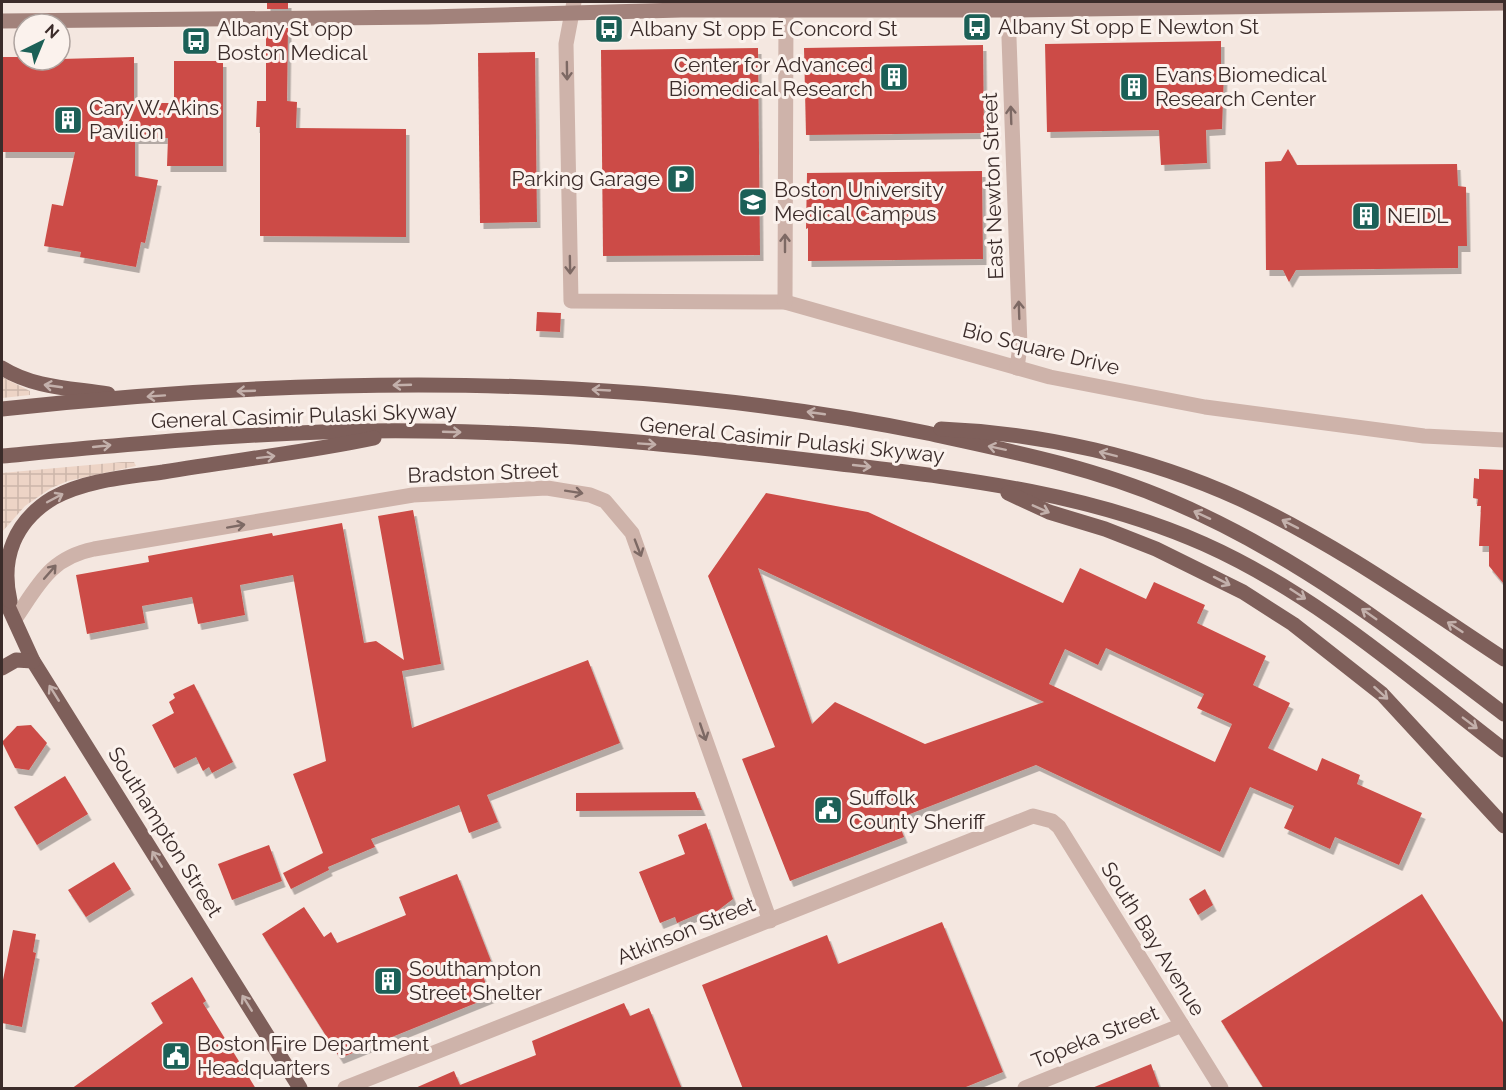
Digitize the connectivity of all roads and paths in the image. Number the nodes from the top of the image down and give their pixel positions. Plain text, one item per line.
1 (1356, 3) edge
2 (1504, 3) edge
3 (1008, 6) edge
4 (573, 7) edge
5 (786, 10) junction
6 (2, 21) edge
7 (785, 302) junction
8 (2, 368) edge
9 (1017, 368) junction
10 (131, 397) junction
11 (2, 409) edge
12 (894, 427) junction
13 (404, 431) junction
14 (1504, 440) edge
15 (2, 456) edge
16 (988, 484) junction
17 (2, 593) edge
18 (15, 619) junction
19 (1504, 658) edge
20 (33, 661) junction
21 (2, 668) edge
22 (1504, 714) edge
23 (1504, 750) edge
24 (1042, 817) joint
25 (1504, 826) edge
26 (770, 921) junction
27 (1182, 1025) junction
28 (300, 1089) edge
29 (345, 1089) edge
30 (1025, 1089) edge
31 (1221, 1089) edge

1 - 2 main road
1 - 3 main road
3 - 5 main road
9 -> 3 street, East Newton Street
4 - 5 main road
4 - 6 main road
4 -> 7 street, Bio Square Drive
7 -> 5 street
7 - 9 street, Bio Square Drive
10 -> 8 main road
9 - 14 street, Bio Square Drive
10 - 11 main road, General Casimir Pulaski Skyway
12 -> 10 main road, General Casimir Pulaski Skyway
19 -> 12 main road
22 -> 12 main road, General Casimir Pulaski Skyway
15 -> 13 main road, General Casimir Pulaski Skyway
13 -> 16 main road, General Casimir Pulaski Skyway
18 -> 13 main road
16 -> 23 main road, General Casimir Pulaski Skyway
16 -> 25 main road
17 - 18 main road, Southampton Street
18 - 20 main road, Southampton Street
18 -> 26 street, Bradston Street
20 - 21 main road
28 -> 20 main road, Southampton Street
24 - 26 street, Atkinson Street
24 - 27 street, South Bay Avenue
26 - 29 street, Atkinson Street
27 - 30 street, Topeka Street
27 - 31 street, South Bay Avenue

